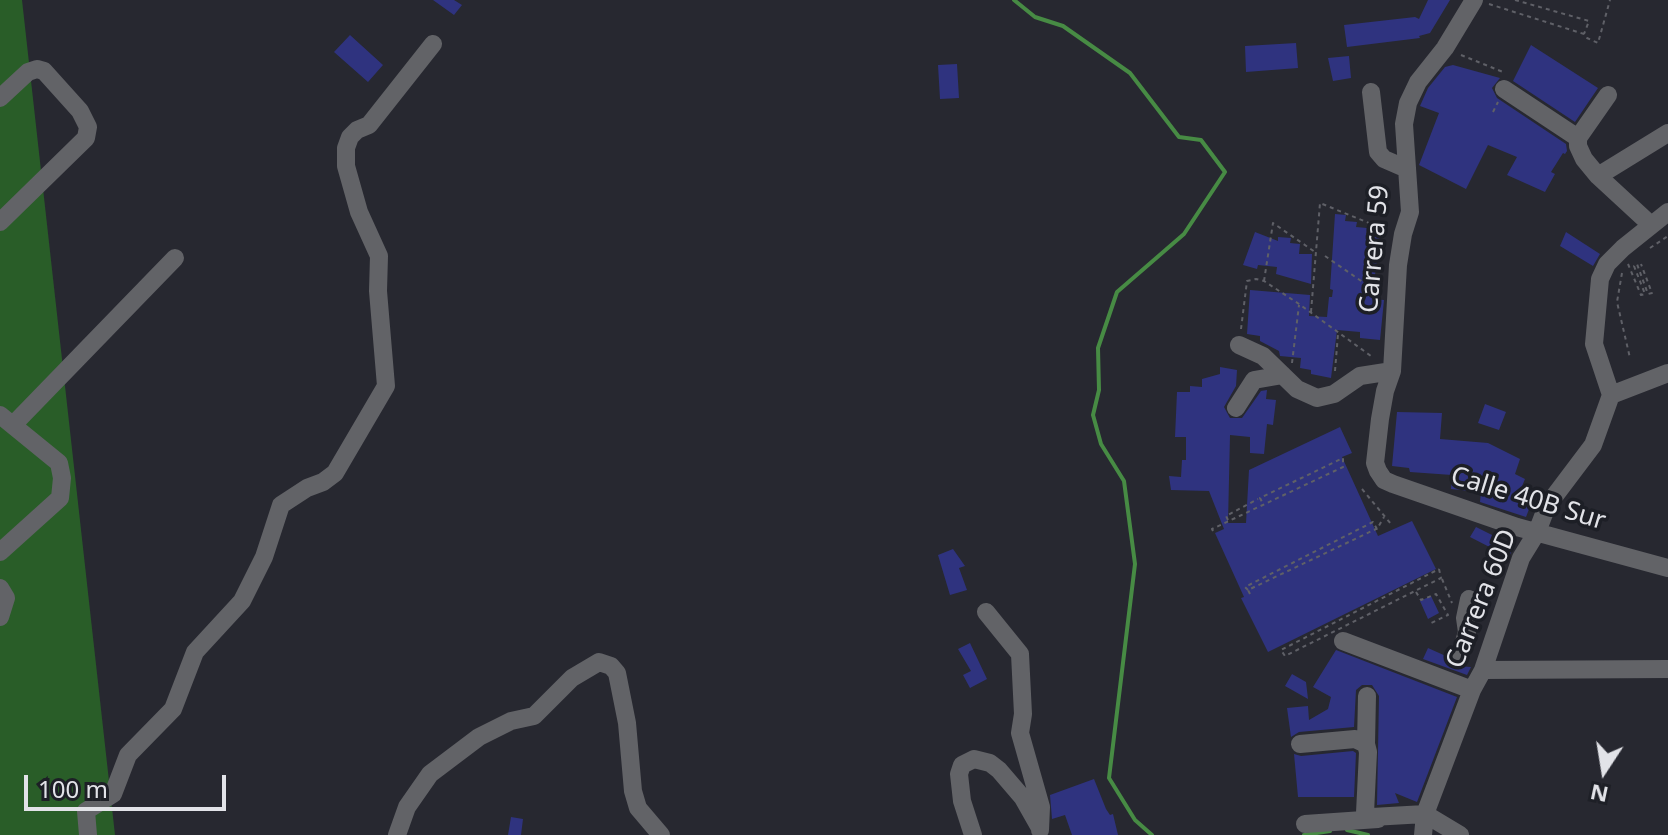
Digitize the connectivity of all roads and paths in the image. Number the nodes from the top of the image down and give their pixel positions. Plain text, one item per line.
1 (1515, 0) edge
2 (1610, 0) edge
3 (1479, 1) edge
4 (1584, 34) junction
5 (433, 44) dead end
6 (1445, 48) junction
7 (1507, 82) joint
8 (1371, 92) dead end
9 (1608, 95) dead end
10 (0, 98) edge
11 (1668, 133) edge
12 (1578, 138) junction
13 (1407, 169) junction
14 (1598, 176) junction
15 (1668, 212) edge
16 (0, 222) edge
17 (1650, 224) junction
18 (1403, 234) junction
19 (1668, 236) edge
20 (1647, 250) dead end
21 (1316, 253) junction
22 (1325, 256) dead end
23 (1638, 257) dead end
24 (175, 258) dead end
25 (1628, 264) junction
26 (1641, 264) dead end
27 (1264, 281) junction
28 (1299, 304) junction
29 (1396, 304) junction
30 (1311, 313) junction
31 (1338, 333) junction
32 (1239, 345) joint
33 (1370, 356) dead end
34 (1630, 358) dead end
35 (1392, 371) junction
36 (1668, 373) edge
37 (1283, 375) junction
38 (1334, 394) junction
39 (1611, 395) junction
40 (1236, 408) dead end
41 (6, 420) edge
42 (1378, 471) joint
43 (1362, 489) dead end
44 (1384, 517) junction
45 (1229, 521) junction
46 (1391, 524) dead end
47 (1377, 529) junction
48 (1213, 531) dead end
49 (1537, 532) junction
50 (0, 552) edge
51 (1668, 568) edge
52 (0, 588) edge
53 (1415, 591) junction
54 (1469, 599) dead end
55 (986, 612) dead end
56 (0, 617) edge
57 (1429, 624) dead end
58 (1343, 641) dead end
59 (1460, 655) dead end
60 (1668, 669) edge
61 (1483, 670) junction
62 (1472, 690) junction
63 (1367, 696) dead end
64 (1300, 744) dead end
65 (1366, 744) junction
66 (1424, 823) edge
67 (1305, 824) dead end
68 (1042, 832) edge
69 (88, 835) edge
70 (397, 835) edge
71 (661, 835) edge
72 (973, 835) edge
73 (1460, 835) edge

1 - 4 path
2 - 4 path
3 - 4 path
3 - 6 street, Carrera 59
5 - 69 street
6 - 7 path
6 - 13 street, Carrera 59
7 - 12 street
8 - 13 street
9 - 12 street
10 - 16 street
11 - 14 street
12 - 14 street
13 - 18 street, Carrera 59
14 - 17 street
15 - 17 street
17 - 39 street
18 - 21 path
18 - 29 street, Carrera 59
19 - 20 path
21 - 27 path
21 - 30 path
22 - 29 path
23 - 25 path
24 - 41 street
25 - 26 path
25 - 34 path
27 - 28 path
27 - 32 path
28 - 30 path
28 - 37 path
29 - 35 street, Carrera 59
30 - 31 path
31 - 33 path
31 - 38 path
32 - 37 street
35 - 38 street
35 - 42 street, Carrera 59
36 - 39 street
37 - 38 street
37 - 40 street
39 - 49 street, Carrera 60D
41 - 50 street
42 - 49 street, Calle 40B Sur
43 - 44 path
44 - 46 path
44 - 47 path
45 - 45 path
45 - 48 path
47 - 47 path
49 - 51 street, Calle 40B Sur
49 - 61 street, Carrera 60D
52 - 56 street
53 - 53 path
53 - 57 path
54 - 59 street
55 - 68 street
58 - 62 street
60 - 61 street
61 - 62 street, Carrera 60D
62 - 66 street, Carrera 60D
63 - 65 street
64 - 65 street
65 - 66 street
66 - 67 street
66 - 73 street
68 - 72 street
70 - 71 street

